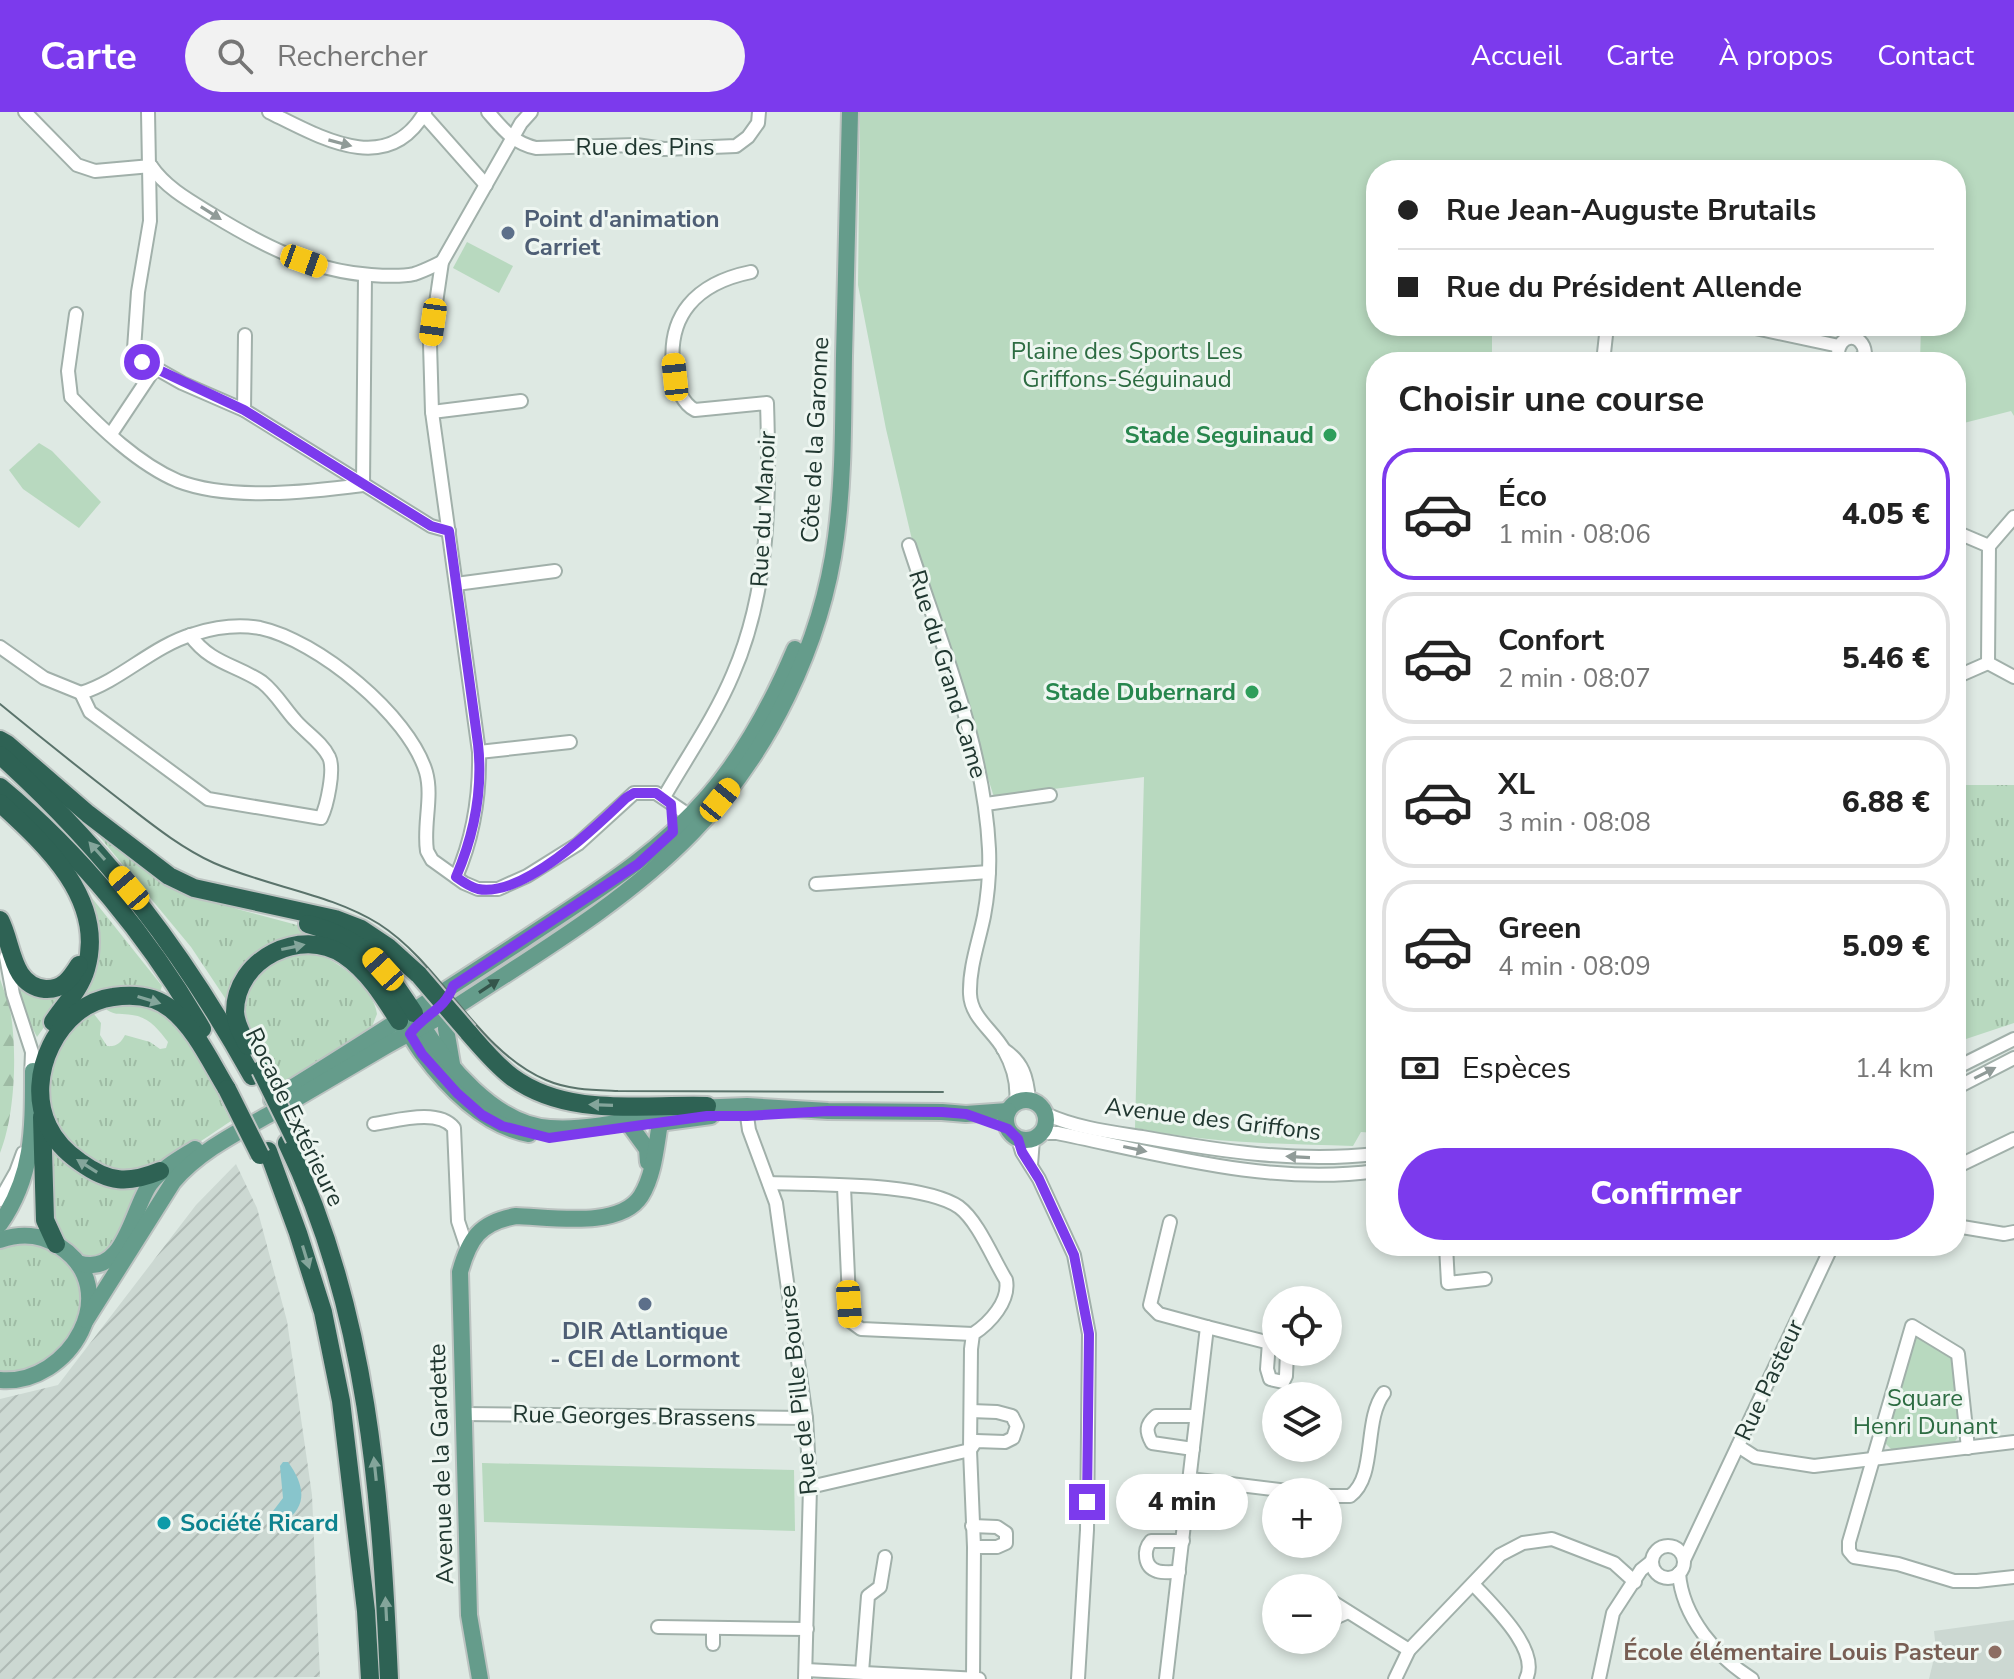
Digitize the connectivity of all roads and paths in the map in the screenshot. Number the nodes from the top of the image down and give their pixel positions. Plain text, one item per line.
1 (25, 112) edge
2 (148, 112) edge
3 (269, 112) edge
4 (488, 112) edge
5 (531, 112) edge
6 (759, 112) edge
7 (839, 112) edge
8 (850, 112) edge
9 (424, 113) edge
10 (512, 140) junction
11 (151, 166) junction
12 (486, 185) junction
13 (442, 262) junction
14 (751, 272) dead end
15 (365, 275) junction
16 (76, 314) dead end
17 (245, 335) dead end
18 (1792, 336) edge
19 (1839, 346) junction
20 (1838, 352) edge
21 (1864, 352) edge
22 (155, 368) junction
23 (521, 401) dead end
24 (244, 410) junction
25 (432, 412) junction
26 (111, 434) junction
27 (363, 485) junction
28 (2014, 517) edge
29 (449, 531) junction
30 (1966, 536) edge
31 (909, 545) dead end
32 (1989, 546) junction
33 (555, 571) dead end
34 (456, 584) junction
35 (190, 635) junction
36 (0, 647) edge
37 (1988, 663) junction
38 (1966, 673) edge
39 (2014, 677) edge
40 (81, 693) junction
41 (0, 740) edge
42 (570, 742) dead end
43 (479, 752) junction
44 (0, 755) edge
45 (0, 787) edge
46 (1050, 795) dead end
47 (668, 801) junction
48 (0, 803) edge
49 (986, 804) junction
50 (690, 816) junction
51 (680, 834) junction
52 (989, 872) junction
53 (456, 877) junction
54 (816, 884) dead end
55 (194, 888) junction
56 (0, 920) edge
57 (0, 939) edge
58 (89, 944) junction
59 (448, 989) junction
60 (399, 990) junction
61 (447, 1012) junction
62 (412, 1024) junction
63 (2014, 1039) edge
64 (378, 1051) junction
65 (422, 1054) junction
66 (2014, 1058) edge
67 (1966, 1063) edge
68 (453, 1066) junction
69 (33, 1071) junction
70 (256, 1073) junction
71 (1966, 1083) edge
72 (231, 1088) junction
73 (42, 1101) junction
74 (1018, 1104) junction
75 (707, 1106) junction
76 (828, 1111) junction
77 (966, 1114) junction
78 (1046, 1114) junction
79 (747, 1116) junction
80 (660, 1123) junction
81 (374, 1124) dead end
82 (631, 1127) junction
83 (1026, 1135) junction
84 (2014, 1139) edge
85 (1366, 1155) edge
86 (1966, 1162) edge
87 (160, 1171) junction
88 (1366, 1171) edge
89 (650, 1175) junction
90 (770, 1183) junction
91 (844, 1187) junction
92 (0, 1200) edge
93 (1170, 1222) dead end
94 (0, 1224) edge
95 (1966, 1228) edge
96 (2014, 1232) edge
97 (0, 1240) edge
98 (56, 1244) junction
99 (467, 1248) junction
100 (1447, 1256) edge
101 (1827, 1256) edge
102 (78, 1263) junction
103 (1485, 1279) dead end
104 (86, 1320) junction
105 (1207, 1327) junction
106 (973, 1334) junction
107 (1262, 1341) edge
108 (1268, 1366) edge
109 (1286, 1366) edge
110 (0, 1380) edge
111 (1384, 1393) dead end
112 (971, 1411) junction
113 (463, 1414) junction
114 (1196, 1416) junction
115 (806, 1418) junction
116 (2014, 1442) edge
117 (1738, 1446) junction
118 (1968, 1448) junction
119 (1193, 1449) junction
120 (970, 1450) junction
121 (1872, 1460) junction
122 (1190, 1479) junction
123 (810, 1487) junction
124 (1262, 1488) edge
125 (1342, 1497) edge
126 (1705, 1513) junction
127 (353, 1514) junction
128 (972, 1526) junction
129 (1183, 1541) junction
130 (1670, 1545) junction
131 (974, 1547) junction
132 (885, 1557) dead end
133 (1684, 1560) junction
134 (1651, 1562) junction
135 (1179, 1572) junction
136 (1669, 1576) junction
137 (2014, 1577) edge
138 (1635, 1582) junction
139 (1473, 1584) junction
140 (1342, 1608) edge
141 (1348, 1612) junction
142 (1342, 1615) edge
143 (658, 1627) dead end
144 (713, 1628) junction
145 (807, 1629) junction
146 (713, 1644) dead end
147 (1409, 1650) junction
148 (862, 1672) junction
149 (806, 1675) edge
150 (390, 1676) edge
151 (878, 1676) edge
152 (973, 1678) edge
153 (358, 1679) edge
154 (370, 1679) edge
155 (480, 1679) edge
156 (980, 1679) edge
157 (1078, 1679) edge
158 (1166, 1679) edge
159 (1395, 1679) edge
160 (1526, 1679) edge
161 (1599, 1679) edge
162 (1752, 1679) edge

1 - 11 street
2 - 11 street
3 -> 9 street
4 - 10 street
5 - 10 street
6 - 10 street, Rue des Pins
7 - 50 main road, Côte de la Garonne
8 - 51 main road, Côte de la Garonne
9 - 12 street
10 - 12 street
11 -> 15 street
11 - 22 street
12 - 13 street
13 - 15 street
13 - 25 street
14 - 47 street, Rue du Manoir
15 - 27 street
16 - 26 street
17 - 24 street
18 - 19 street
19 - 20 street
19 - 21 street
22 - 24 street
22 - 26 street
23 - 25 street
24 - 27 street
25 - 29 street
26 - 27 street
27 - 29 street
28 - 32 street
29 - 34 street
30 - 32 street
31 - 49 street, Rue du Grand Came
32 - 37 street
33 - 34 street
34 - 43 street
35 - 40 street
35 - 40 street
35 - 53 street
36 - 40 street
37 - 38 street
37 - 39 street
41 - 55 highway
42 - 43 street
43 - 53 street
70 -> 44 highway, Rocade Extérieure
45 - 72 highway
46 - 49 street
47 - 50 street
47 - 51 street
47 - 53 street
48 - 58 highway
49 - 52 street, Rue du Grand Came
50 - 51 main road, Côte de la Garonne
51 - 59 main road, Côte de la Garonne
61 -> 51 main road, Côte de la Garonne
52 - 54 street
52 - 74 street, Rue du Grand Came
55 - 60 highway
75 -> 55 highway, bridge
56 - 58 highway
57 - 69 street
58 - 69 highway
59 - 60 highway
59 - 62 main road, Côte de la Garonne
60 - 62 highway
61 - 62 main road, Côte de la Garonne
61 - 68 main road
62 - 64 main road
62 - 65 main road
62 - 68 main road
70 -> 62 highway
62 - 87 main road
63 - 67 street
64 - 65 main road
64 - 104 main road
65 - 82 main road
71 -> 66 street
68 - 75 main road
69 - 92 street
69 - 94 main road
150 -> 70 highway, Rocade Extérieure
73 -> 72 highway
72 -> 127 highway, bridge
87 -> 73 highway
73 - 98 highway
74 - 77 main road, Avenue des Griffons
74 - 78 main road
74 - 83 main road
75 - 76 main road
76 - 77 main road, Avenue des Griffons
76 - 79 main road
77 - 83 main road, Avenue des Griffons
78 - 83 main road
85 -> 78 street, Avenue des Griffons
79 - 80 main road
79 - 90 street, Rue de Pille Bourse
80 - 82 main road
80 - 89 main road
81 - 99 street, Avenue de la Gardette
82 - 89 main road
83 -> 88 street, Avenue des Griffons
83 - 157 street
84 - 86 street
87 - 102 main road
89 - 99 main road
90 - 91 street
90 - 115 street, Rue de Pille Bourse
91 - 106 street
91 - 106 street
93 - 105 street
95 - 96 street
97 - 98 main road
98 - 102 main road
99 - 113 main road, Avenue de la Gardette
100 - 103 street
101 - 117 street, Rue Pasteur
102 - 104 main road
104 - 110 main road
105 - 107 street
105 - 114 street
106 - 112 street
108 - 109 street
111 - 125 street
112 - 120 street
112 - 120 street
113 - 115 street, Rue Georges Brassens
113 - 155 main road, Avenue de la Gardette
114 - 119 street
114 - 119 street
115 - 123 street, Rue de Pille Bourse
116 - 118 street
117 - 121 street
117 - 126 street, Rue Pasteur
118 - 121 street
118 - 121 street
119 - 122 street
120 - 123 street
120 - 128 street
121 - 137 street
122 - 124 street
122 - 129 street
123 - 145 street, Rue de Pille Bourse
126 - 130 street, Rue Pasteur
126 - 133 street, Rue Pasteur
127 - 153 highway
127 - 154 highway
128 - 131 street
128 - 131 street
129 - 135 street
129 - 135 street
130 - 133 street
130 - 134 street
131 - 152 street
132 - 148 street
133 - 136 street
134 - 136 street
134 - 138 street
135 - 158 street
136 - 138 street
136 - 162 street
138 - 139 street
138 - 161 street
139 - 147 street
139 - 160 street
140 - 141 street
141 - 142 street
141 - 147 street
143 - 144 street
144 - 145 street
144 - 146 street
145 - 149 street, Rue de Pille Bourse
147 - 159 street
148 - 149 street
148 - 151 street
151 - 152 street
152 - 156 street

